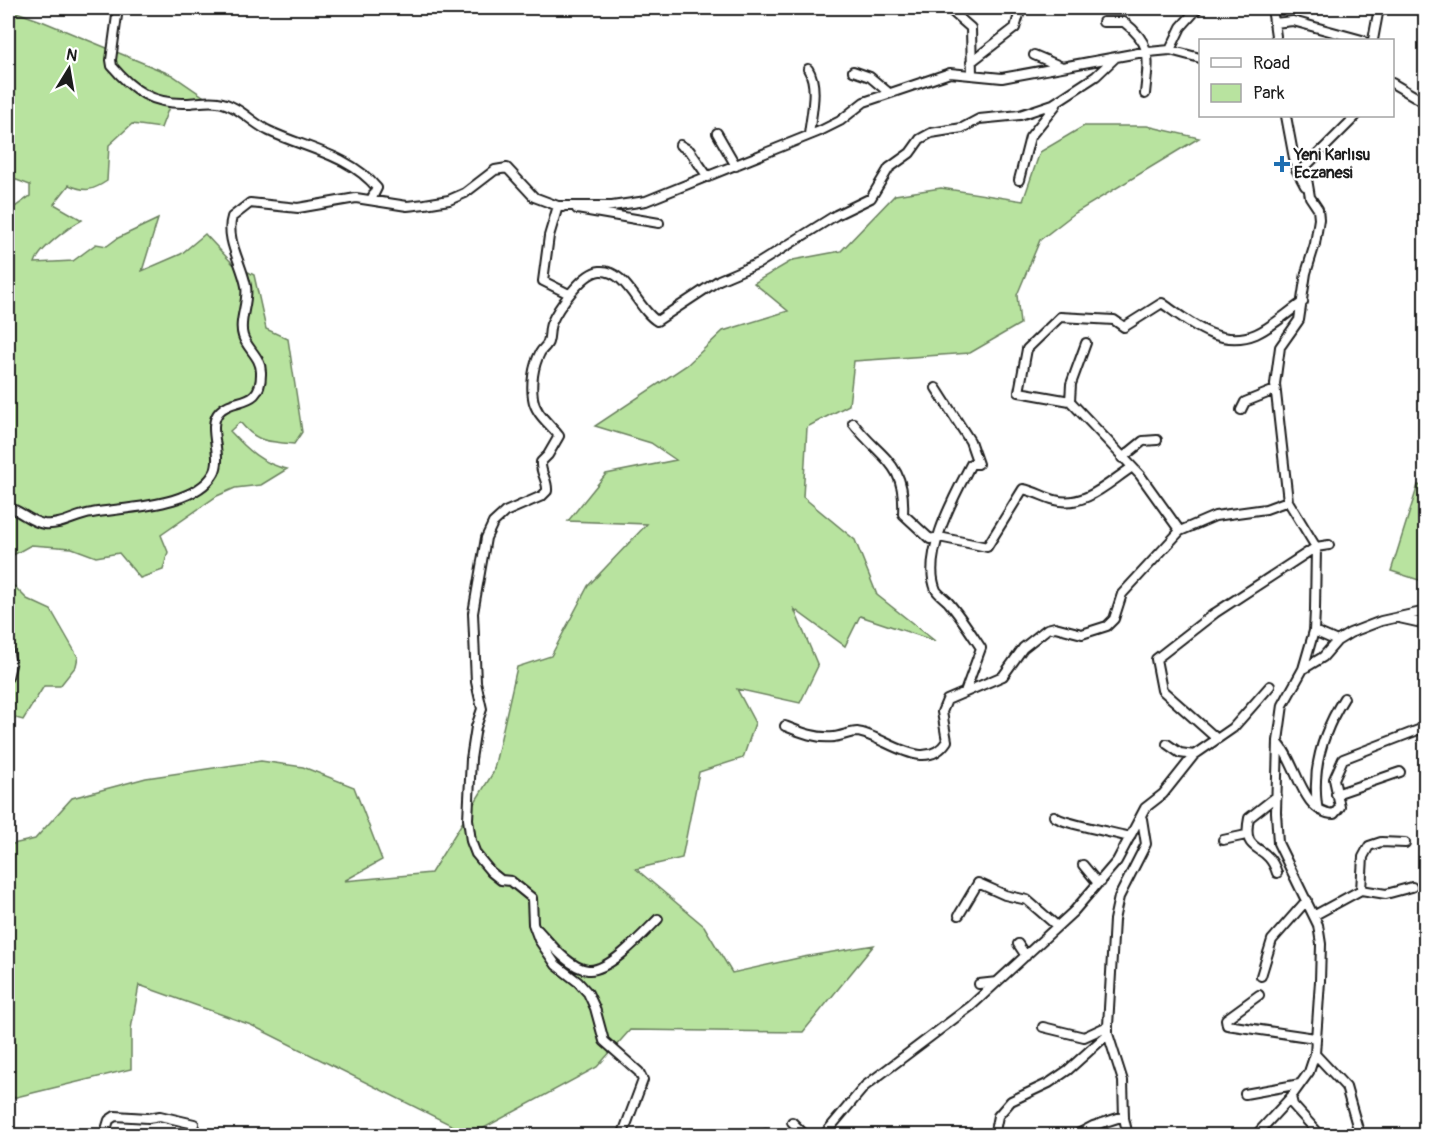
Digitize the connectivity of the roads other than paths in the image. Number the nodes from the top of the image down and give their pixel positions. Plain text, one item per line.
1 (118, 8) edge
2 (948, 8) edge
3 (1021, 8) edge
4 (1198, 8) edge
5 (1272, 8) edge
6 (1379, 8) edge
7 (1103, 22) dead end
8 (1274, 23) junction
9 (1276, 36) dead end
10 (1358, 39) edge
11 (1373, 39) edge
12 (1170, 50) junction
13 (1149, 52) junction
14 (1034, 55) dead end
15 (1116, 57) junction
16 (1199, 58) edge
17 (971, 62) junction
18 (1061, 67) junction
19 (807, 69) dead end
20 (853, 71) dead end
21 (972, 75) junction
22 (1394, 84) edge
23 (889, 93) junction
24 (1145, 94) dead end
25 (1061, 98) junction
26 (1425, 103) edge
27 (1287, 117) edge
28 (1355, 117) edge
29 (717, 133) dead end
30 (809, 135) junction
31 (680, 145) dead end
32 (736, 166) junction
33 (708, 177) junction
34 (1019, 180) dead end
35 (1310, 197) junction
36 (371, 200) junction
37 (558, 206) junction
38 (659, 223) dead end
39 (569, 294) junction
40 (1303, 302) junction
41 (1425, 325) edge
42 (1425, 337) edge
43 (1086, 343) dead end
44 (936, 388) dead end
45 (1275, 390) junction
46 (1070, 401) junction
47 (1241, 410) dead end
48 (853, 423) dead end
49 (1156, 440) dead end
50 (1122, 459) junction
51 (1131, 468) junction
52 (1288, 501) junction
53 (8, 507) edge
54 (1180, 531) junction
55 (939, 537) junction
56 (1329, 545) dead end
57 (1316, 547) junction
58 (1425, 611) edge
59 (1398, 617) junction
60 (1425, 624) edge
61 (1314, 631) junction
62 (1337, 641) junction
63 (8, 646) edge
64 (1303, 669) junction
65 (8, 677) edge
66 (1270, 686) dead end
67 (964, 692) junction
68 (1344, 698) dead end
69 (785, 726) dead end
70 (1425, 727) edge
71 (1216, 738) junction
72 (1278, 743) junction
73 (1167, 744) dead end
74 (1194, 755) junction
75 (1400, 772) dead end
76 (1336, 794) junction
77 (1277, 796) junction
78 (1317, 805) junction
79 (1054, 816) dead end
80 (1142, 819) junction
81 (1245, 835) junction
82 (1130, 837) junction
83 (1223, 840) dead end
84 (1405, 843) dead end
85 (1083, 865) dead end
86 (1277, 873) dead end
87 (1101, 882) junction
88 (1412, 887) dead end
89 (1361, 890) junction
90 (1306, 900) junction
91 (959, 915) dead end
92 (1315, 915) junction
93 (658, 919) dead end
94 (533, 924) junction
95 (1057, 926) junction
96 (1017, 944) dead end
97 (1026, 956) junction
98 (1262, 976) dead end
99 (998, 981) junction
100 (979, 984) dead end
101 (1259, 995) dead end
102 (1043, 1027) dead end
103 (1108, 1030) junction
104 (1315, 1038) junction
105 (1315, 1054) junction
106 (1300, 1084) junction
107 (1245, 1094) dead end
108 (1291, 1097) junction
109 (1124, 1116) junction
110 (792, 1122) dead end
111 (194, 1124) dead end
112 (825, 1132) edge
113 (104, 1136) edge
114 (622, 1136) edge
115 (807, 1136) edge
116 (819, 1136) edge
117 (994, 1136) edge
118 (1074, 1136) edge
119 (1128, 1136) edge
120 (1255, 1136) edge
121 (1321, 1136) edge
122 (1360, 1136) edge

1 - 36 street
2 - 17 street
3 - 17 street
4 - 12 street
5 - 8 street
6 - 11 street
7 - 13 street
8 - 9 street
8 - 10 street
12 - 13 street
12 - 16 street
13 - 15 street
13 - 24 street
14 - 18 street
15 - 18 street
15 - 25 street
17 - 21 street
18 - 21 street
19 - 30 street
20 - 23 street
21 - 23 street
22 - 26 street
23 - 30 street
25 - 34 street
25 - 39 street
27 - 35 street
28 - 35 street
29 - 32 street
30 - 32 street
31 - 33 street
32 - 33 street
33 - 37 street
35 - 40 street
36 - 37 street
36 - 53 street
37 - 38 street
37 - 39 street
39 - 94 street
40 - 45 street
40 - 46 street
41 - 42 street
43 - 46 street
44 - 55 street
45 - 47 street
45 - 52 street
46 - 50 street
48 - 55 street
49 - 50 street
50 - 51 street
51 - 54 street
51 - 55 street
52 - 54 street
52 - 57 street
54 - 67 street
55 - 67 street
56 - 57 street
57 - 61 street
57 - 71 street
58 - 59 street
59 - 60 street
59 - 62 street
61 - 62 street
61 - 64 street
62 - 64 street
63 - 65 street
64 - 72 street
66 - 71 street
67 - 69 street
68 - 78 street
70 - 76 street
71 - 74 street
72 - 77 street
72 - 78 street
73 - 74 street
74 - 80 street
75 - 76 street
76 - 78 street
77 - 81 street
77 - 90 street
79 - 82 street
80 - 82 street
80 - 103 street
81 - 83 street
81 - 86 street
82 - 87 street
84 - 89 street
85 - 87 street
87 - 95 street
88 - 89 street
89 - 92 street
90 - 92 street
90 - 98 street
91 - 95 street
92 - 104 street
93 - 94 street
94 - 114 street
95 - 97 street
96 - 97 street
97 - 99 street
99 - 100 street
99 - 112 street
101 - 104 street
102 - 103 street
103 - 109 street
103 - 117 street
104 - 105 street
105 - 106 street
105 - 122 street
106 - 107 street
106 - 108 street
108 - 120 street
108 - 121 street
109 - 118 street
109 - 119 street
110 - 115 street
111 - 113 street
112 - 116 street

